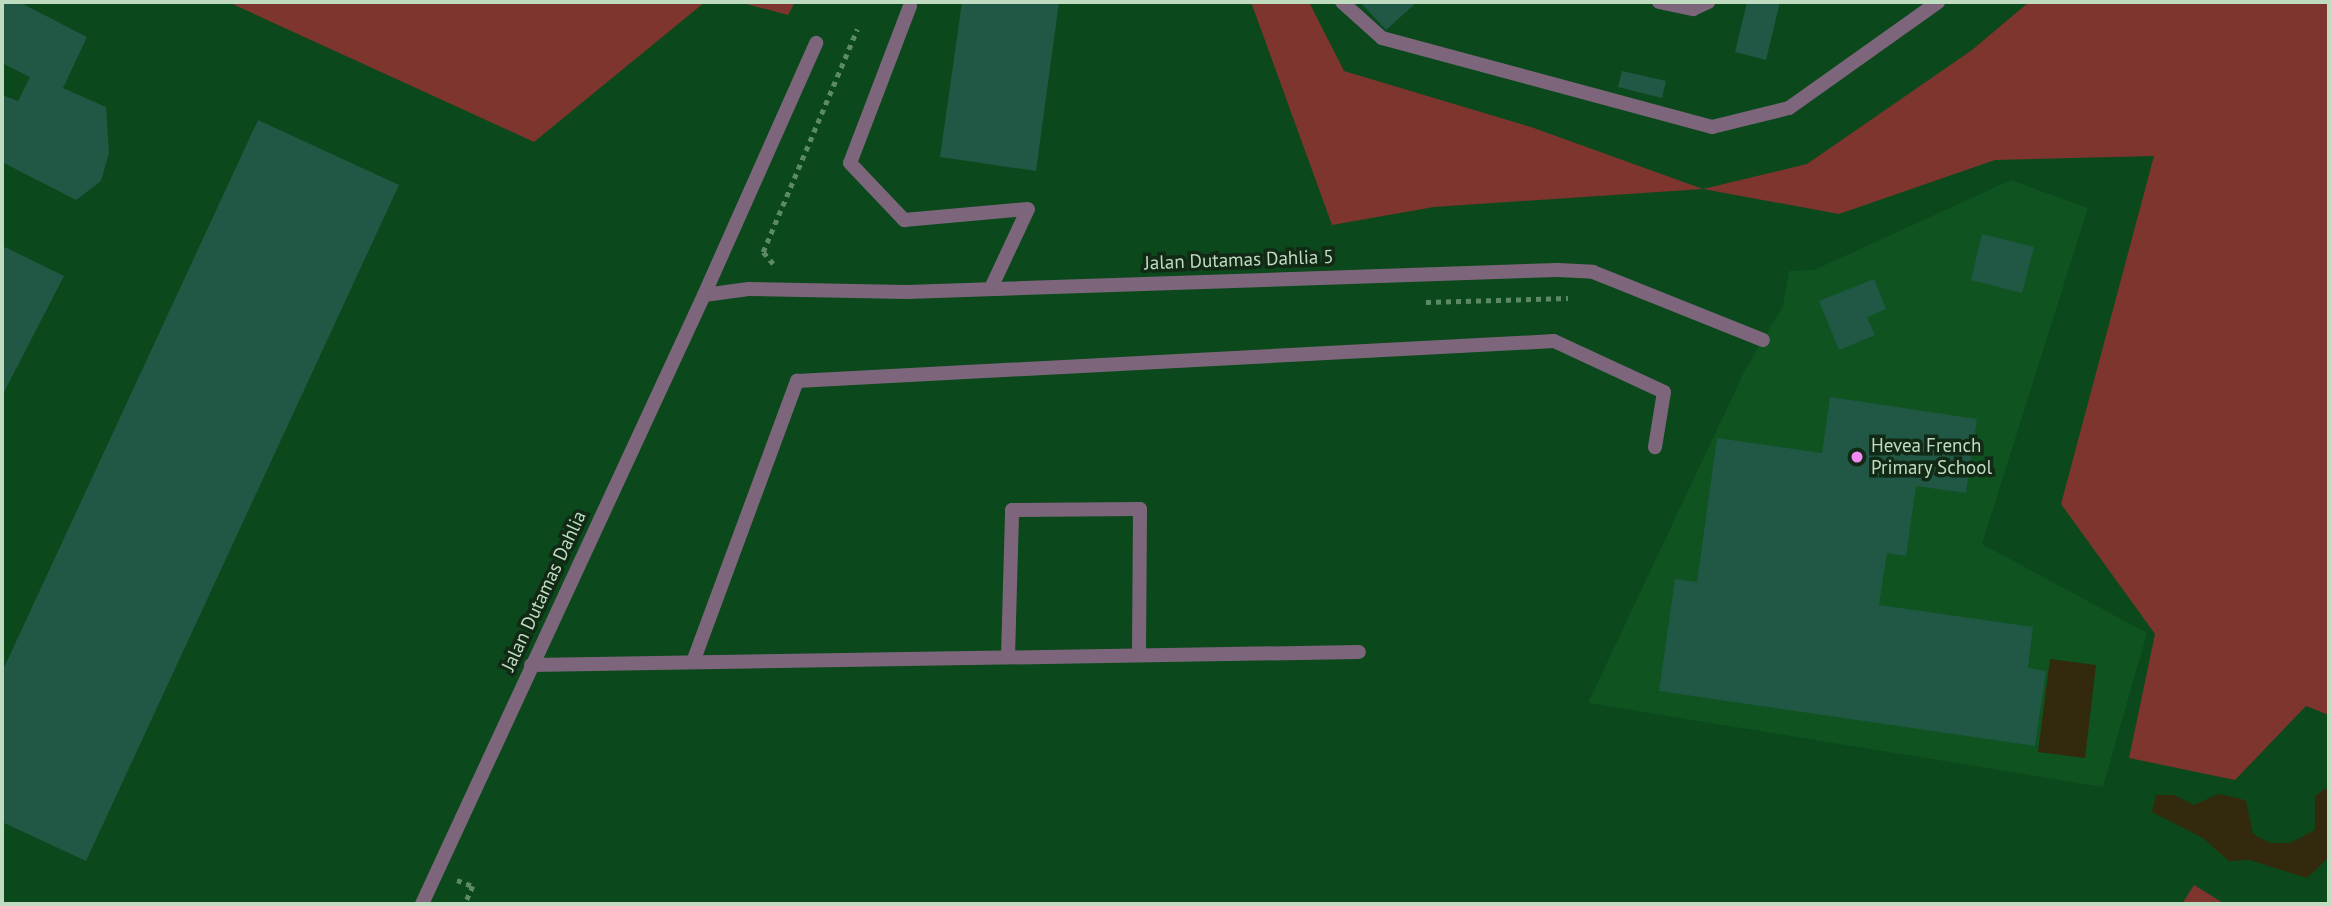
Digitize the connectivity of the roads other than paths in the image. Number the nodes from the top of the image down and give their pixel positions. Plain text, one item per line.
1 (1342, 2) edge
2 (1660, 2) edge
3 (1708, 2) edge
4 (1938, 2) edge
5 (910, 6) dead end
6 (816, 43) dead end
7 (991, 288) junction
8 (704, 295) junction
9 (1763, 340) dead end
10 (1656, 447) dead end
11 (1359, 652) dead end
12 (1139, 655) junction
13 (1007, 657) junction
14 (693, 662) junction
15 (531, 665) junction
16 (422, 904) edge

1 - 4 street
2 - 3 street
5 - 7 street
6 - 8 street, Jalan Dutamas Dahlia
7 - 8 street, Jalan Dutamas Dahlia 5
7 - 9 street, Jalan Dutamas Dahlia 5
8 - 15 street, Jalan Dutamas Dahlia
10 - 14 street
11 - 12 street
12 - 13 street
12 - 13 street
13 - 14 street
14 - 15 street
15 - 16 street, Jalan Dutamas Dahlia

